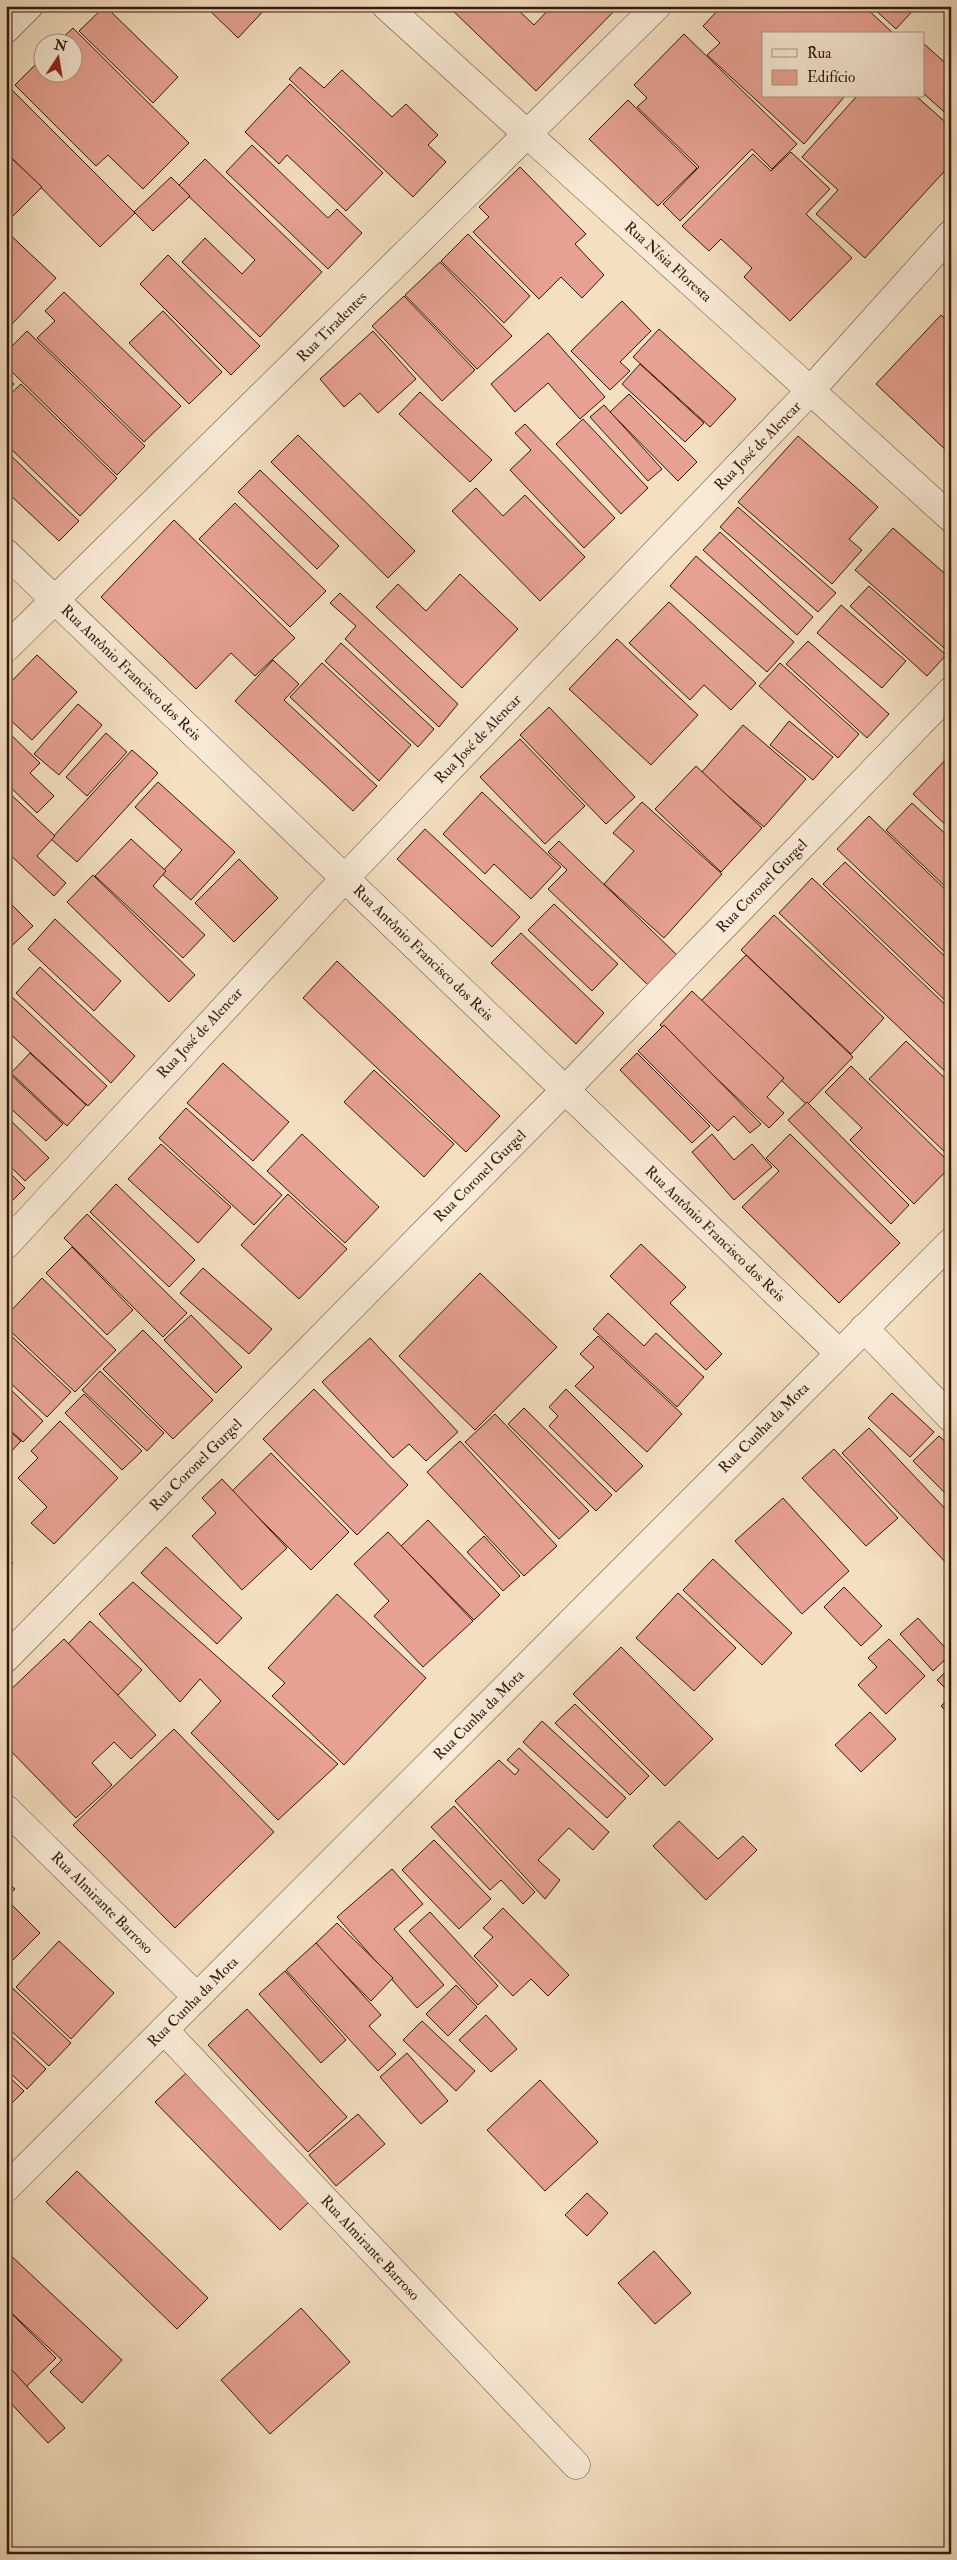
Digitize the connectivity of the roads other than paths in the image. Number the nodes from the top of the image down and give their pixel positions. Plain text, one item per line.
1 (29, 6) edge
2 (386, 6) edge
3 (657, 6) edge
4 (6, 29) edge
5 (527, 134) junction
6 (951, 234) edge
7 (810, 391) junction
8 (951, 518) edge
9 (6, 554) edge
10 (55, 600) junction
11 (6, 648) edge
12 (951, 691) edge
13 (345, 878) junction
14 (565, 1090) junction
15 (951, 1242) edge
16 (6, 1244) edge
17 (864, 1328) junction
18 (839, 1353) junction
19 (951, 1418) edge
20 (6, 1658) edge
21 (6, 1809) edge
22 (198, 1997) junction
23 (164, 2030) junction
24 (6, 2188) edge
25 (576, 2465) dead end

1 - 4 street
2 - 5 street, Rua Nísia Floresta
3 - 5 street, Rua Tiradentes
5 - 7 street, Rua Nísia Floresta
5 - 10 street, Rua Tiradentes
6 - 7 street, Rua José de Alencar
7 - 8 street, Rua Nísia Floresta
7 - 13 street, Rua José de Alencar
9 - 10 street, Rua Antônio Francisco dos Reis
10 - 11 street, Rua Tiradentes
10 - 13 street, Rua Antônio Francisco dos Reis
12 - 14 street, Rua Coronel Gurgel
13 - 14 street, Rua Antônio Francisco dos Reis
13 - 16 street, Rua José de Alencar
14 - 18 street, Rua Antônio Francisco dos Reis
14 - 20 street, Rua Coronel Gurgel
15 - 17 street, Rua Cunha da Mota
17 - 18 street, Rua Cunha da Mota
17 - 19 street
18 - 22 street, Rua Cunha da Mota
21 - 22 street, Rua Almirante Barroso
22 - 23 street, Rua Cunha da Mota
23 - 24 street, Rua Cunha da Mota
23 - 25 street, Rua Almirante Barroso

